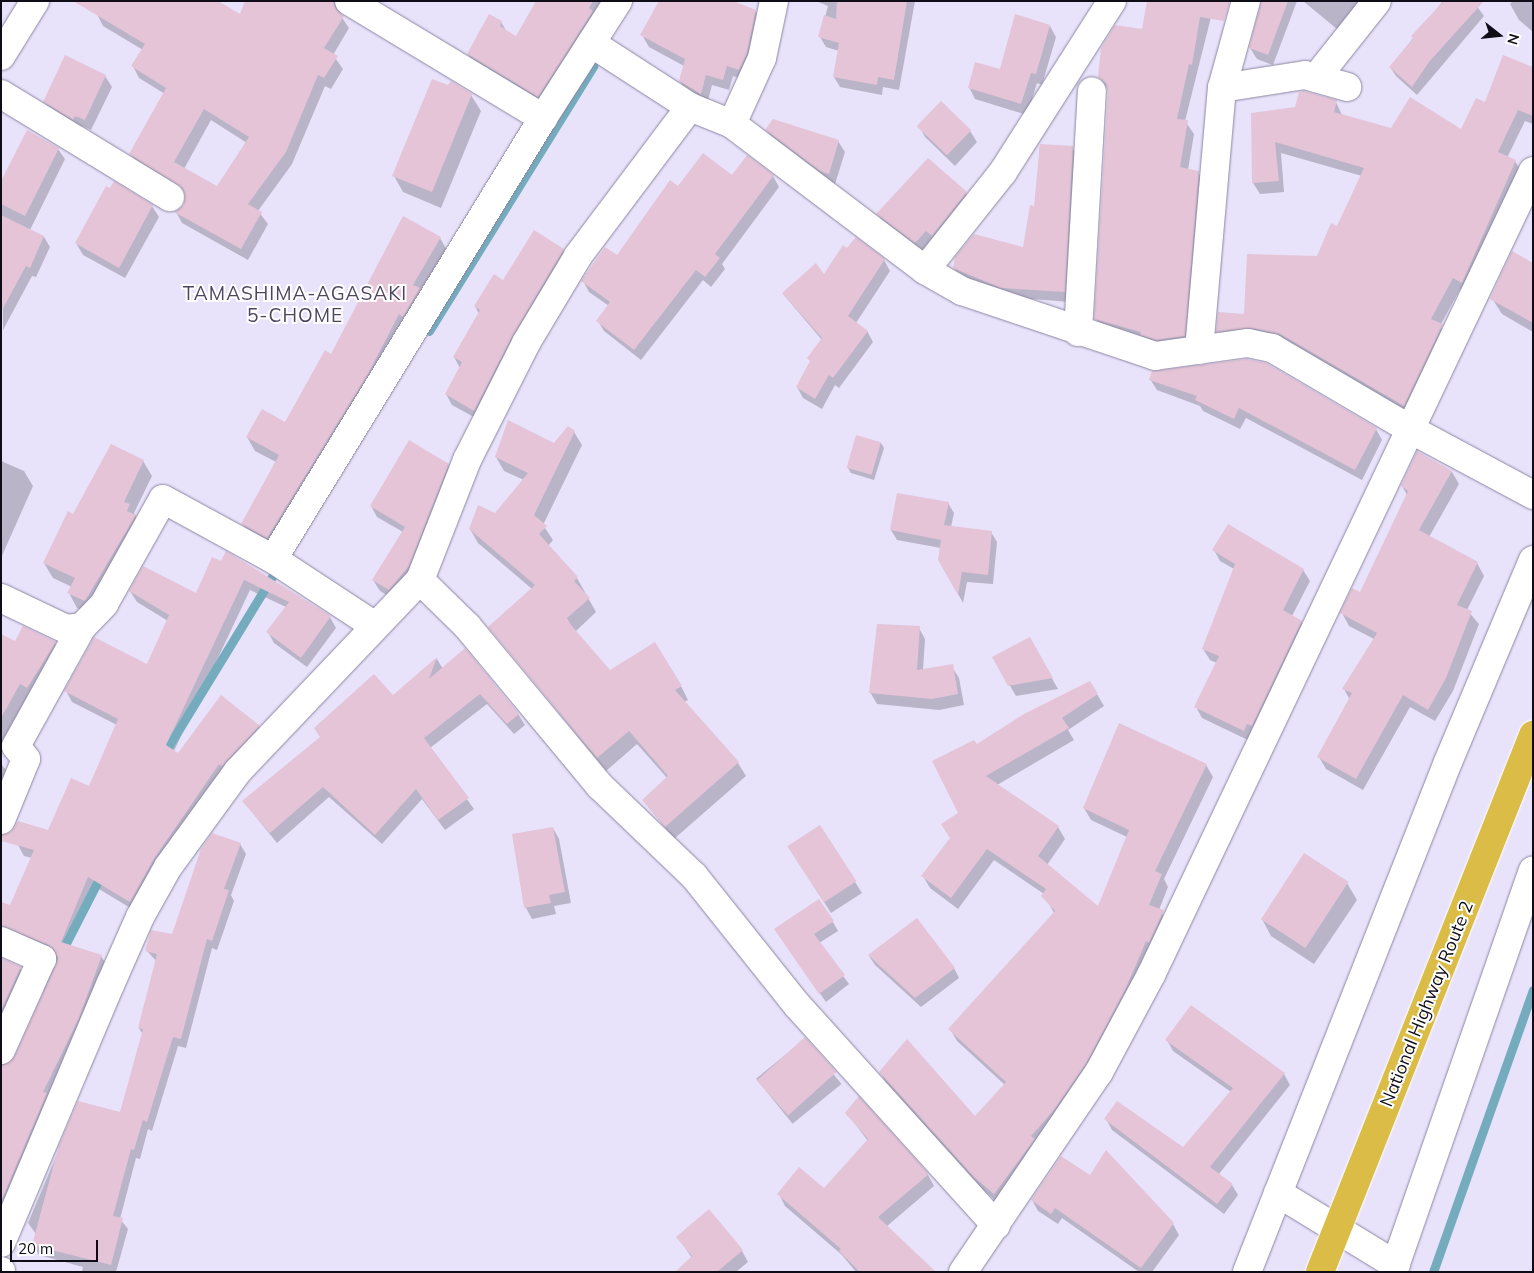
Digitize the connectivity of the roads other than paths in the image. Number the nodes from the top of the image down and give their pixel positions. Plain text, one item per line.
1 (34, 1) edge
2 (349, 1) edge
3 (618, 1) edge
4 (774, 1) edge
5 (1112, 1) edge
6 (1246, 1) edge
7 (1377, 1) edge
8 (598, 48) junction
9 (1, 56) edge
10 (1316, 78) junction
11 (1347, 87) dead end
12 (1222, 88) junction
13 (1092, 91) dead end
14 (1, 94) edge
15 (690, 107) junction
16 (543, 118) junction
17 (732, 124) junction
18 (1533, 171) edge
19 (170, 198) dead end
20 (925, 270) junction
21 (1078, 332) junction
22 (1199, 350) junction
23 (1410, 429) junction
24 (1533, 495) edge
25 (273, 559) junction
26 (1533, 560) edge
27 (420, 580) junction
28 (1, 598) edge
29 (375, 626) junction
30 (82, 627) junction
31 (1533, 735) edge
32 (1, 820) edge
33 (1533, 871) edge
34 (1, 941) edge
35 (1, 1050) edge
36 (1278, 1193) junction
37 (996, 1224) junction
38 (1, 1243) edge
39 (1394, 1268) edge
40 (963, 1272) edge
41 (1247, 1272) edge
42 (1320, 1272) edge

1 - 9 street
2 - 16 street
3 - 8 street
4 - 17 street
5 - 20 street
6 - 12 street
7 - 10 street
8 - 15 street
8 - 16 street
10 - 11 street
10 - 12 street
12 - 22 street
13 - 21 street
14 - 19 street
15 - 17 street
15 - 27 street
16 - 25 street
17 - 20 street
18 - 23 street
20 - 21 street
21 - 22 street
22 - 23 street
23 - 24 street
23 - 37 street
25 - 29 street
25 - 30 street
26 - 36 street
27 - 29 street
27 - 37 street
28 - 30 street
29 - 38 street
30 - 32 street
31 - 42 highway, National Highway Route 2, bridge
33 - 39 street
34 - 35 street
36 - 39 street
36 - 41 street
37 - 40 street

